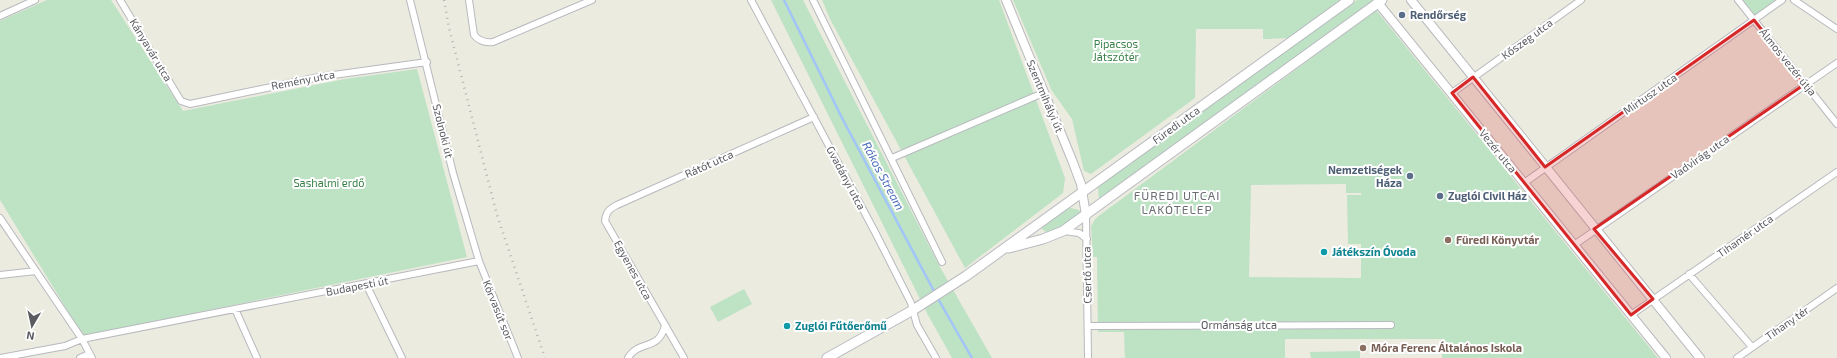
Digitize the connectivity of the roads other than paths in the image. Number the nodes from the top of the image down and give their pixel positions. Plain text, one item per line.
1 (36, 0) edge
2 (120, 0) edge
3 (410, 0) edge
4 (469, 0) edge
5 (592, 0) edge
6 (751, 0) edge
7 (813, 0) edge
8 (1006, 0) edge
9 (1349, 0) edge
10 (1411, 0) edge
11 (1581, 0) edge
12 (1738, 0) edge
13 (1782, 0) edge
14 (1794, 0) edge
15 (1379, 1) edge
16 (0, 16) edge
17 (1754, 20) junction
18 (1837, 29) edge
19 (426, 62) junction
20 (1837, 63) edge
21 (1473, 77) junction
22 (1805, 84) junction
23 (1043, 93) junction
24 (1452, 94) junction
25 (181, 101) joint
26 (814, 117) junction
27 (1837, 124) edge
28 (892, 158) junction
29 (1545, 167) junction
30 (1837, 172) edge
31 (1524, 183) junction
32 (1082, 192) junction
33 (606, 214) joint
34 (1086, 214) junction
35 (0, 218) edge
36 (1595, 230) junction
37 (1063, 231) junction
38 (1087, 238) junction
39 (1574, 245) junction
40 (1002, 250) junction
41 (479, 262) junction
42 (942, 262) dead end
43 (36, 271) junction
44 (1689, 274) junction
45 (0, 275) edge
46 (366, 284) junction
47 (1837, 288) edge
48 (1653, 300) junction
49 (234, 309) junction
50 (914, 310) junction
51 (1631, 315) junction
52 (665, 325) junction
53 (1390, 325) dead end
54 (1088, 326) junction
55 (82, 339) junction
56 (1752, 347) junction
57 (90, 356) edge
58 (0, 358) edge
59 (80, 358) edge
60 (257, 358) edge
61 (402, 358) edge
62 (518, 358) edge
63 (628, 358) edge
64 (684, 358) edge
65 (827, 358) edge
66 (936, 358) edge
67 (1088, 358) edge
68 (1666, 358) edge
69 (1700, 358) edge
70 (1738, 358) edge

1 - 16 street
2 - 25 street, Kányavár utca
3 - 19 street, Szolnoki út
4 - 5 street
6 - 26 street, Gvadányi utca
7 - 28 street
8 - 23 street, Szentmihályi út
9 - 32 main road, Füredi utca
10 - 21 street
11 - 21 street, Kőszeg utca
12 - 17 street, Álmos vezér útja
13 - 17 street, Mirtusz utca
14 - 18 street
15 - 24 street, Vezér utca
15 - 34 main road, Füredi utca
17 - 22 street, Álmos vezér útja
17 - 29 street, Mirtusz utca
19 - 25 street, Remény utca
19 - 41 street, Szolnoki út
20 - 22 street, Vadvirág utca
21 - 24 street, Kőszeg utca
21 - 29 street
22 - 27 street, Álmos vezér útja
22 - 36 street, Vadvirág utca
23 - 28 street
23 - 32 street, Szentmihályi út
24 - 31 street, Vezér utca
26 - 33 street, Rátót utca
26 - 50 street, Gvadányi utca
28 - 42 street
29 - 31 street, Mirtusz utca
29 - 36 street
30 - 44 street, Tihamér utca
31 - 39 street, Vezér utca
32 - 34 street, Csertő utca
32 - 40 main road, Füredi utca
33 - 52 street, Egyenes utca
34 - 37 main road, Füredi utca
34 - 38 street, Csertő utca
35 - 43 street
36 - 39 street, Vadvirág utca
36 - 48 street
37 - 38 street
37 - 40 main road, Füredi utca
38 - 54 street, Csertő utca
39 - 51 street, Vezér utca
40 - 50 main road, Füredi utca
41 - 46 street, Budapesti út
41 - 62 street, Körvasút sor
43 - 45 street
43 - 55 street
44 - 48 street, Tihamér utca
44 - 56 street
46 - 49 street, Budapesti út
46 - 61 street
47 - 56 street, Tihany tér
48 - 51 street, Tihamér utca
48 - 69 street
49 - 55 street, Budapesti út
49 - 60 street
50 - 65 main road, Füredi utca
50 - 66 street, Gvadányi utca
51 - 68 street, Vezér utca
52 - 63 street
52 - 64 street, Egyenes utca
53 - 54 street, Ormánság utca
54 - 67 street, Csertő utca
55 - 57 street
55 - 58 street, Budapesti út
56 - 70 street, Tihany tér
57 - 59 street

